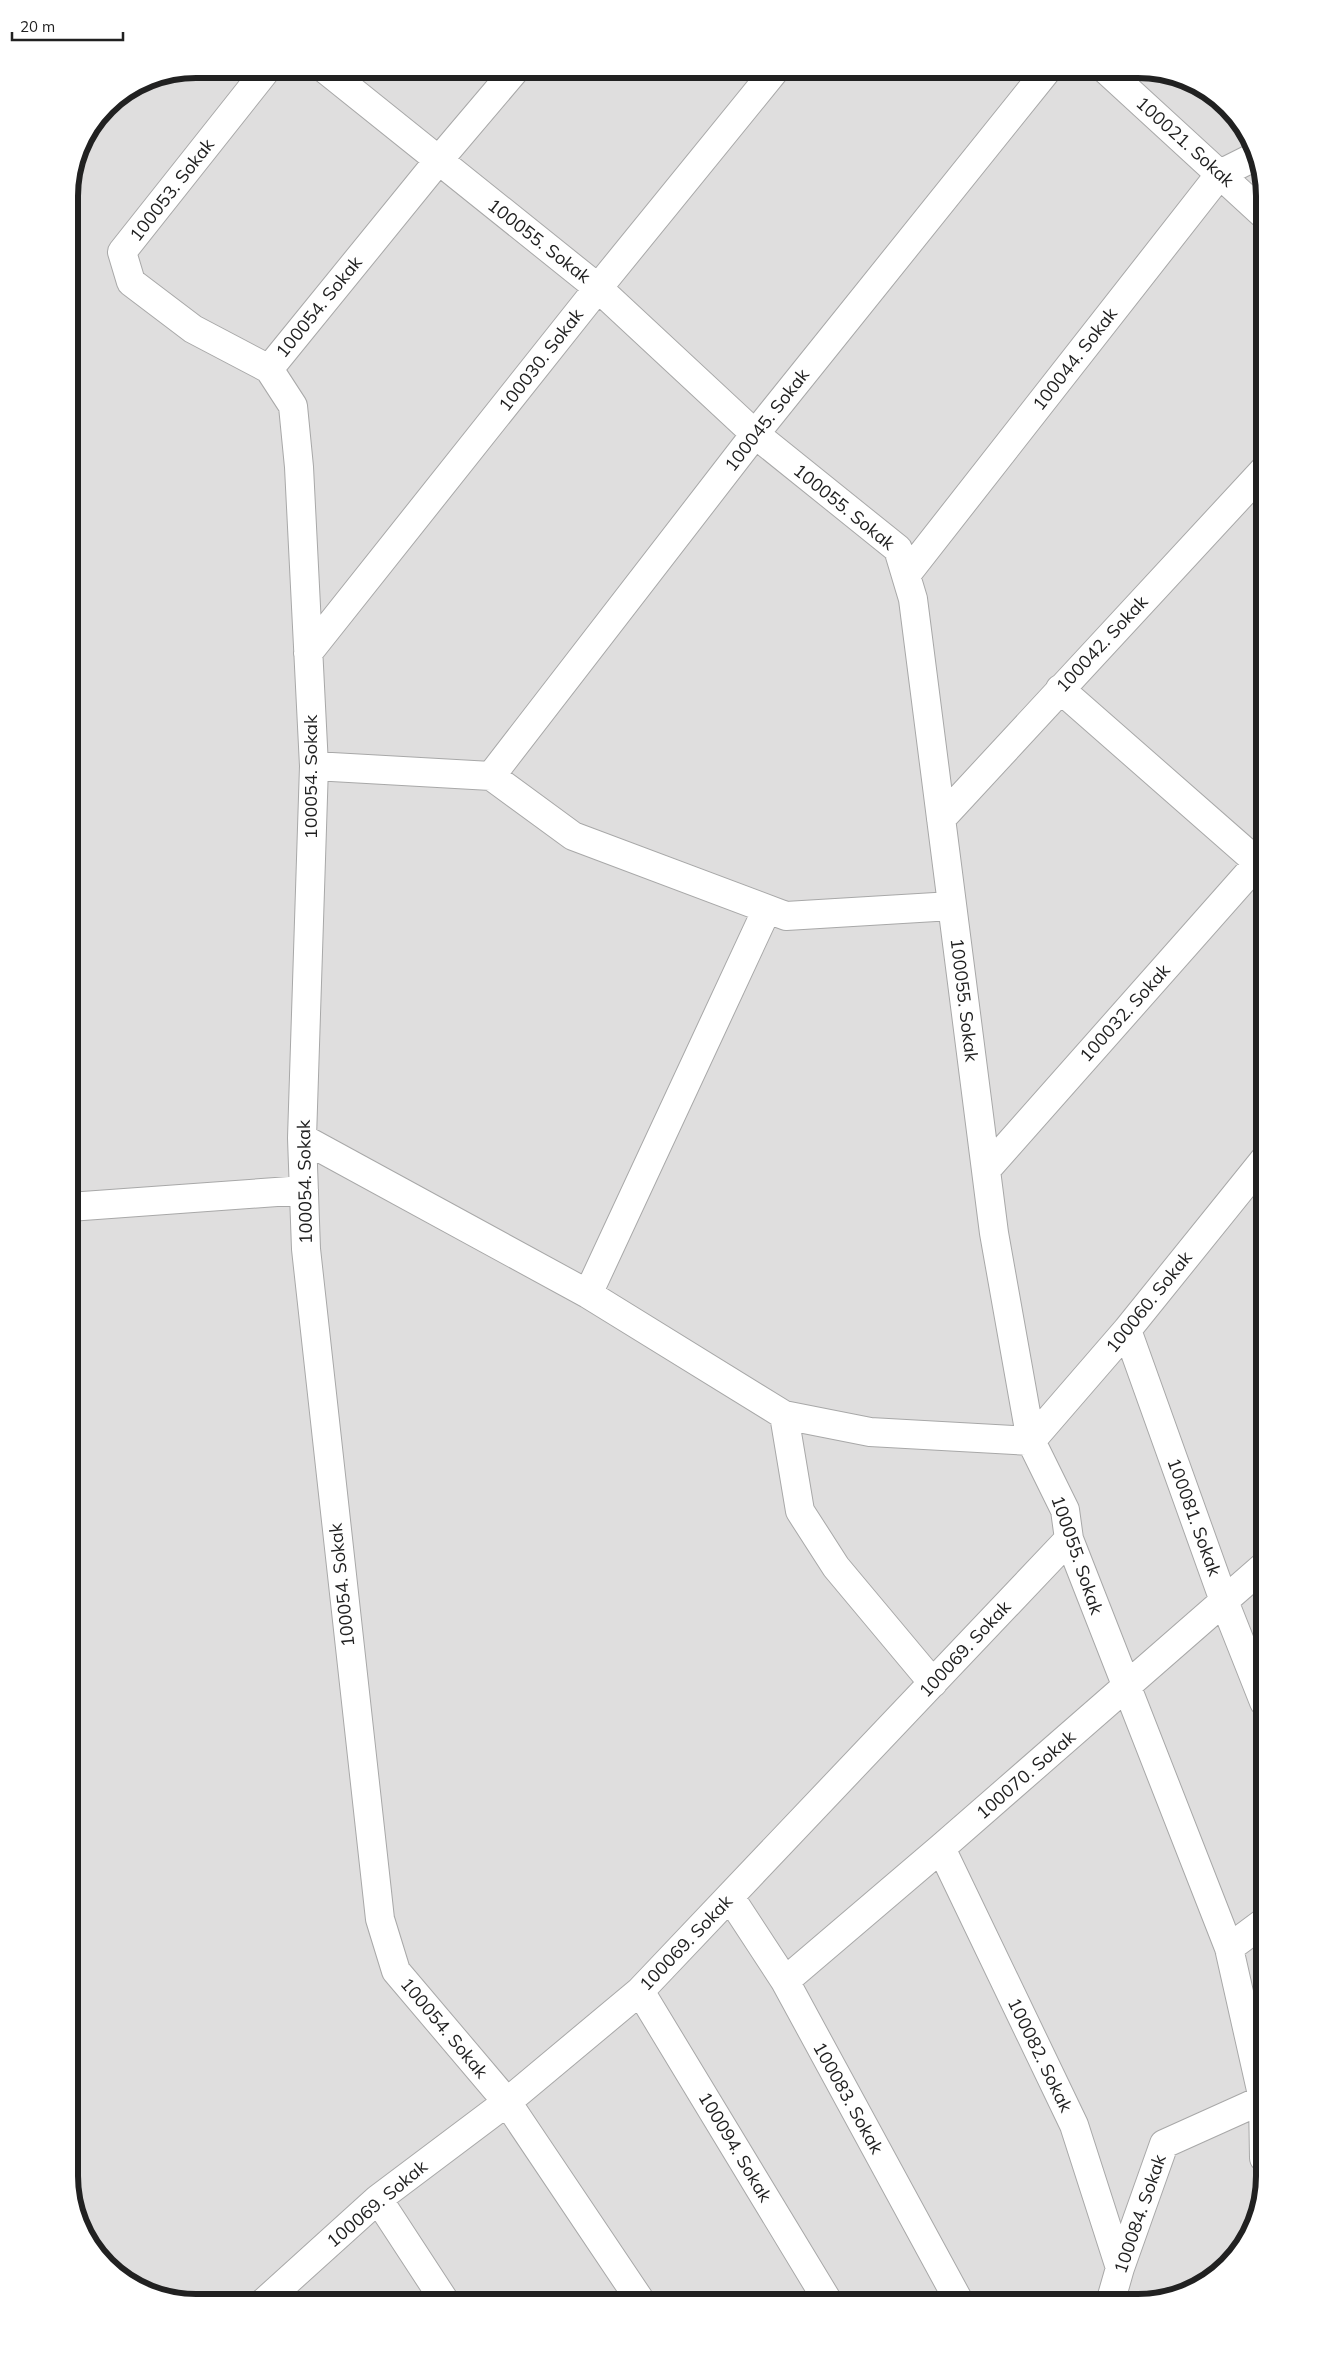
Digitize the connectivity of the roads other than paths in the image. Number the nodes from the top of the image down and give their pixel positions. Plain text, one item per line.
1 (251, 78) edge
2 (336, 78) edge
3 (508, 78) edge
4 (769, 78) edge
5 (1041, 78) edge
6 (1115, 78) edge
7 (1250, 159) edge
8 (438, 161) junction
9 (1220, 174) junction
10 (1256, 208) edge
11 (598, 288) junction
12 (270, 368) junction
13 (755, 434) junction
14 (1256, 479) edge
15 (906, 575) junction
16 (308, 653) junction
17 (1060, 689) junction
18 (314, 766) junction
19 (492, 776) junction
20 (941, 819) junction
21 (1256, 857) edge
22 (1256, 869) edge
23 (952, 906) junction
24 (768, 909) junction
25 (302, 1138) junction
26 (986, 1170) junction
27 (1256, 1179) edge
28 (304, 1190) junction
29 (78, 1206) edge
30 (588, 1294) junction
31 (1127, 1330) junction
32 (784, 1415) junction
33 (1031, 1441) junction
34 (1069, 1539) junction
35 (1256, 1573) edge
36 (1224, 1601) junction
37 (1256, 1682) edge
38 (933, 1683) junction
39 (1126, 1687) junction
40 (942, 1848) junction
41 (730, 1898) junction
42 (1256, 1928) edge
43 (1229, 1948) junction
44 (784, 1981) junction
45 (640, 1991) junction
46 (1256, 2064) edge
47 (507, 2102) junction
48 (1256, 2103) edge
49 (378, 2199) junction
50 (1120, 2268) junction
51 (273, 2294) edge
52 (440, 2294) edge
53 (636, 2294) edge
54 (824, 2294) edge
55 (955, 2294) edge
56 (1113, 2294) edge

1 - 12 street, 100053. Sokak
2 - 8 street, 100055. Sokak
3 - 8 street, 100054. Sokak
4 - 11 street, 100030. Sokak
5 - 13 street, 100045. Sokak
6 - 9 street, 100021. Sokak
7 - 9 street, 100044. Sokak
8 - 11 street, 100055. Sokak
8 - 12 street, 100054. Sokak
9 - 10 street, 100021. Sokak
9 - 15 street, 100044. Sokak
11 - 13 street, 100055. Sokak
11 - 16 street, 100030. Sokak
12 - 16 street, 100054. Sokak
13 - 15 street, 100055. Sokak
13 - 19 street, 100045. Sokak
14 - 17 street, 100042. Sokak
15 - 20 street, 100055. Sokak
16 - 18 street, 100054. Sokak
17 - 20 street, 100042. Sokak
17 - 21 street
18 - 19 street
18 - 25 street, 100054. Sokak
19 - 24 street
20 - 23 street, 100055. Sokak
22 - 26 street, 100032. Sokak
23 - 24 street
23 - 26 street, 100055. Sokak
24 - 30 street
25 - 28 street, 100054. Sokak
25 - 30 street
26 - 33 street, 100055. Sokak
27 - 31 street, 100060. Sokak
28 - 29 street
28 - 47 street, 100054. Sokak
30 - 32 street
31 - 33 street, 100060. Sokak
31 - 36 street, 100081. Sokak
32 - 33 street
32 - 38 street
33 - 34 street, 100055. Sokak
34 - 38 street, 100069. Sokak
34 - 39 street, 100055. Sokak
35 - 36 street, 100070. Sokak
36 - 37 street, 100081. Sokak
36 - 39 street, 100070. Sokak
38 - 41 street, 100069. Sokak
39 - 40 street, 100070. Sokak
39 - 43 street, 100055. Sokak
40 - 44 street, 100070. Sokak
40 - 50 street, 100082. Sokak
41 - 44 street, 100083. Sokak
41 - 45 street, 100069. Sokak
42 - 43 street
43 - 46 street, 100055. Sokak
44 - 55 street, 100083. Sokak
45 - 47 street, 100069. Sokak
45 - 54 street, 100094. Sokak
47 - 49 street, 100069. Sokak
47 - 53 street, 100054. Sokak
48 - 50 street, 100084. Sokak
49 - 51 street, 100069. Sokak
49 - 52 street
50 - 56 street, 100084. Sokak

